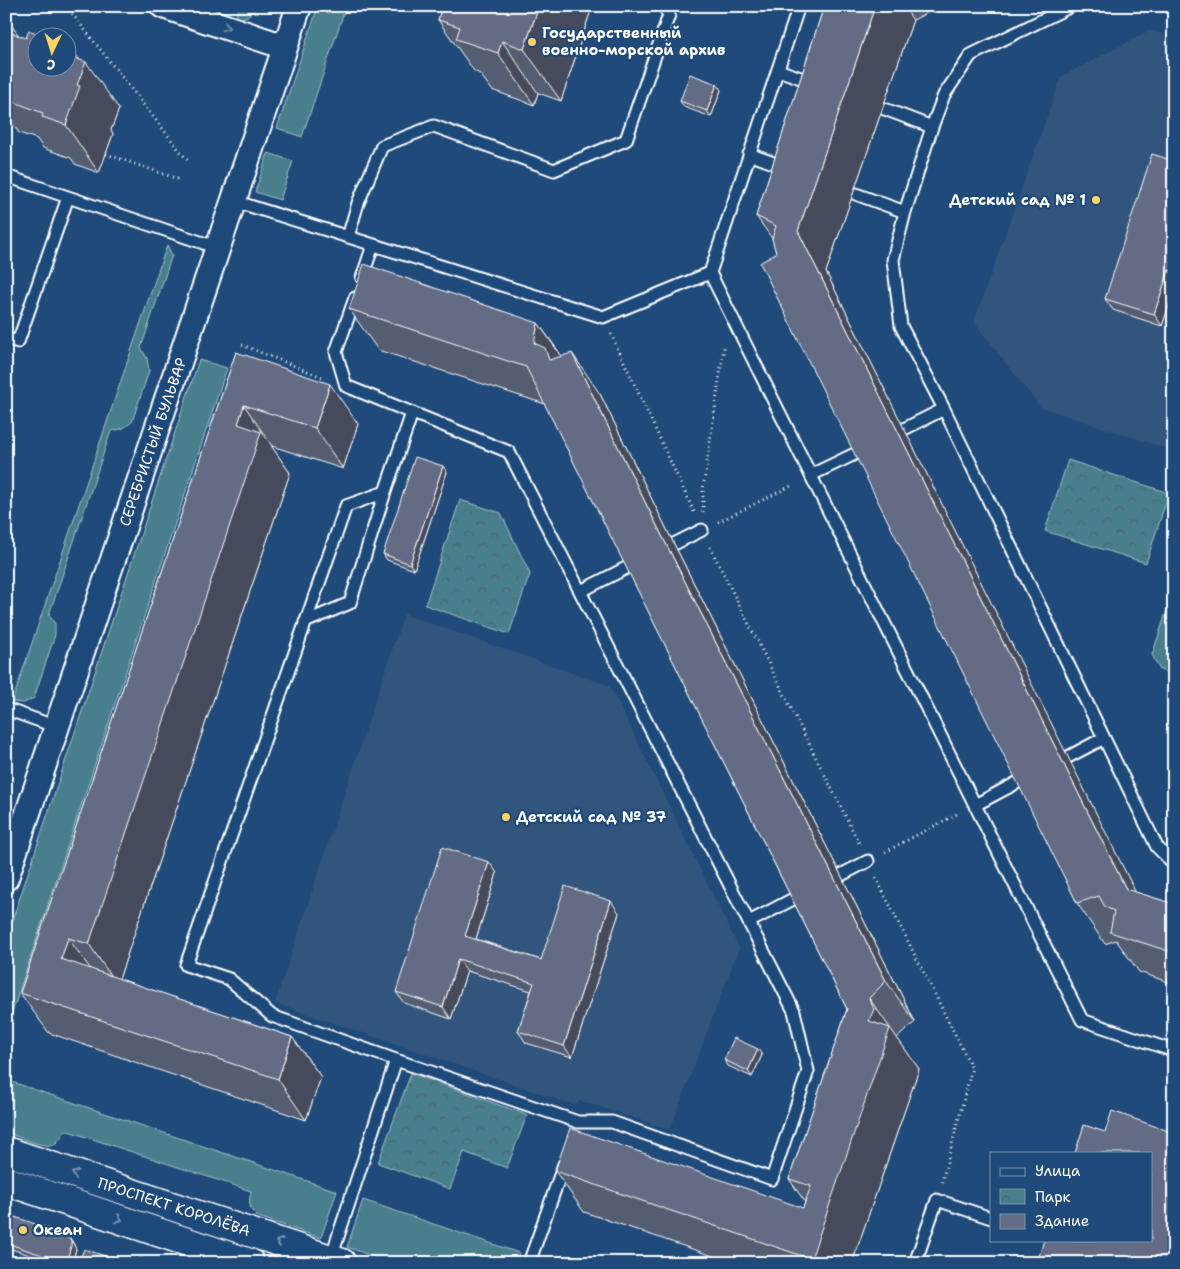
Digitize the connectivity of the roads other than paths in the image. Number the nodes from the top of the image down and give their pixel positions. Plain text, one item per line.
1 (163, 6) edge
2 (299, 6) edge
3 (664, 6) edge
4 (799, 6) edge
5 (1071, 6) edge
6 (285, 47) junction
7 (778, 70) junction
8 (829, 89) edge
9 (882, 108) dead end
10 (932, 127) junction
11 (749, 154) junction
12 (802, 174) edge
13 (7, 178) edge
14 (854, 193) dead end
15 (68, 197) junction
16 (234, 201) junction
17 (905, 212) junction
18 (348, 237) junction
19 (373, 245) junction
20 (218, 248) junction
21 (710, 273) junction
22 (6, 338) edge
23 (944, 409) junction
24 (412, 413) junction
25 (904, 429) dead end
26 (861, 451) edge
27 (811, 475) junction
28 (385, 492) junction
29 (702, 530) road end
30 (674, 544) dead end
31 (632, 565) edge
32 (581, 591) junction
33 (304, 622) junction
34 (6, 709) edge
35 (57, 727) junction
36 (1104, 738) junction
37 (1068, 757) dead end
38 (1024, 780) edge
39 (975, 805) junction
40 (11, 849) edge
41 (868, 860) road end
42 (1174, 864) edge
43 (841, 875) dead end
44 (6, 878) edge
45 (799, 896) edge
46 (749, 922) junction
47 (1174, 1051) edge
48 (396, 1060) junction
49 (569, 1149) edge
50 (6, 1151) edge
51 (6, 1181) edge
52 (990, 1218) edge
53 (322, 1260) edge
54 (250, 1263) edge
55 (529, 1263) edge
56 (915, 1263) edge

1 -> 6 street
2 - 6 street, СЕРЕБРИСТЫЙ БУЛЬВАР
3 - 18 lane
4 - 7 lane
5 - 10 lane
6 - 16 street, СЕРЕБРИСТЫЙ БУЛЬВАР
7 - 8 lane
7 - 11 lane
9 - 10 lane
10 - 17 lane
11 - 12 lane
11 - 21 lane
13 - 15 lane
14 - 17 lane
15 - 20 lane
15 - 22 lane
16 - 18 lane
16 - 20 street, СЕРЕБРИСТЫЙ БУЛЬВАР
17 - 23 lane
18 - 19 lane
19 - 21 lane
19 - 24 lane
20 - 35 street, СЕРЕБРИСТЫЙ БУЛЬВАР
21 - 27 lane
23 - 25 lane
23 - 36 lane
24 - 28 lane
24 - 32 lane
26 - 27 lane
27 - 39 lane
28 - 33 lane
28 - 33 lane
29 - 30 lane
31 - 32 lane
32 - 46 lane
33 - 48 lane
34 - 35 lane
35 - 40 street, СЕРЕБРИСТЫЙ БУЛЬВАР
36 - 37 lane
36 - 42 lane
38 - 39 lane
39 - 47 lane
40 - 44 street, СЕРЕБРИСТЫЙ БУЛЬВАР
41 - 43 lane
45 - 46 lane
46 - 48 lane
48 - 53 lane
49 - 55 lane
53 -> 50 street, ПРОСПЕКТ КОРОЛЁВА
51 -> 54 street, ПРОСПЕКТ КОРОЛЁВА
52 - 56 lane

